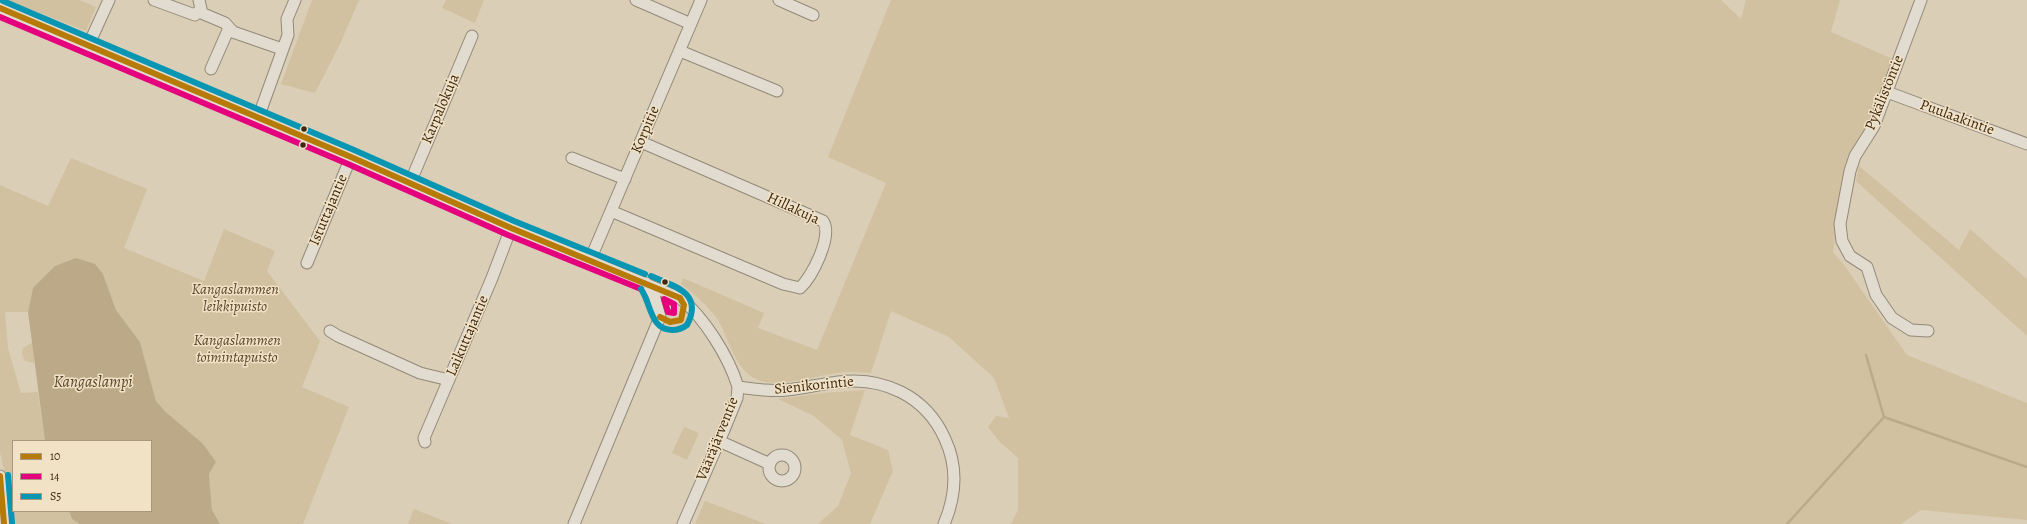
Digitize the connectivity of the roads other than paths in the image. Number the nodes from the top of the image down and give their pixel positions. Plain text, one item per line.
1 (109, 0) edge
2 (154, 0) edge
3 (199, 0) edge
4 (295, 0) edge
5 (636, 0) edge
6 (702, 0) edge
7 (779, 0) edge
8 (1921, 0) edge
9 (0, 8) edge
10 (200, 12) junction
11 (813, 15) dead end
12 (691, 24) junction
13 (229, 28) junction
14 (472, 36) dead end
15 (88, 46) junction
16 (282, 49) junction
17 (680, 50) junction
18 (211, 69) dead end
19 (777, 91) dead end
20 (1887, 92) junction
21 (258, 118) junction
22 (641, 142) junction
23 (2027, 144) edge
24 (351, 157) junction
25 (577, 160) dead end
26 (625, 179) junction
27 (410, 183) junction
28 (611, 212) junction
29 (511, 228) junction
30 (590, 260) junction
31 (307, 263) dead end
32 (645, 282) junction
33 (330, 331) dead end
34 (1928, 331) dead end
35 (449, 380) junction
36 (738, 387) junction
37 (719, 441) junction
38 (425, 442) dead end
39 (770, 464) dead end
40 (0, 476) edge
41 (4, 524) edge
42 (574, 524) edge
43 (683, 524) edge
44 (944, 524) edge

1 - 15 street
2 - 10 street
3 - 10 street
4 - 16 street
5 - 12 street
6 - 12 street, Korpitie
7 - 11 street
8 - 20 street, Pykälistöntie
9 - 15 street, Vääräjärventie
10 - 13 street
12 - 17 street, Korpitie
13 - 16 street
13 - 18 street
14 - 27 street, Karpalokuja
15 - 21 street, Vääräjärventie
16 - 21 street
17 - 19 street
17 - 22 street, Korpitie
20 - 23 street, Puulaakintie
20 - 34 street, Pykälistöntie
21 - 24 street, Vääräjärventie
22 - 26 street, Korpitie
22 - 28 street, Hillakuja
24 - 27 street, Vääräjärventie
24 - 31 street, Istuttajantie
25 - 26 street
26 - 28 street, Korpitie
27 - 29 street, Vääräjärventie
28 - 30 street, Korpitie
29 - 30 street, Vääräjärventie
29 - 35 street, Laikuttajantie
30 - 32 street, Vääräjärventie
32 - 36 street, Vääräjärventie
32 - 42 street
33 - 35 street
35 - 38 street, Laikuttajantie
36 - 37 street, Vääräjärventie
36 - 44 street, Sienikorintie
37 - 39 street
37 - 43 street, Vääräjärventie
40 - 41 street

